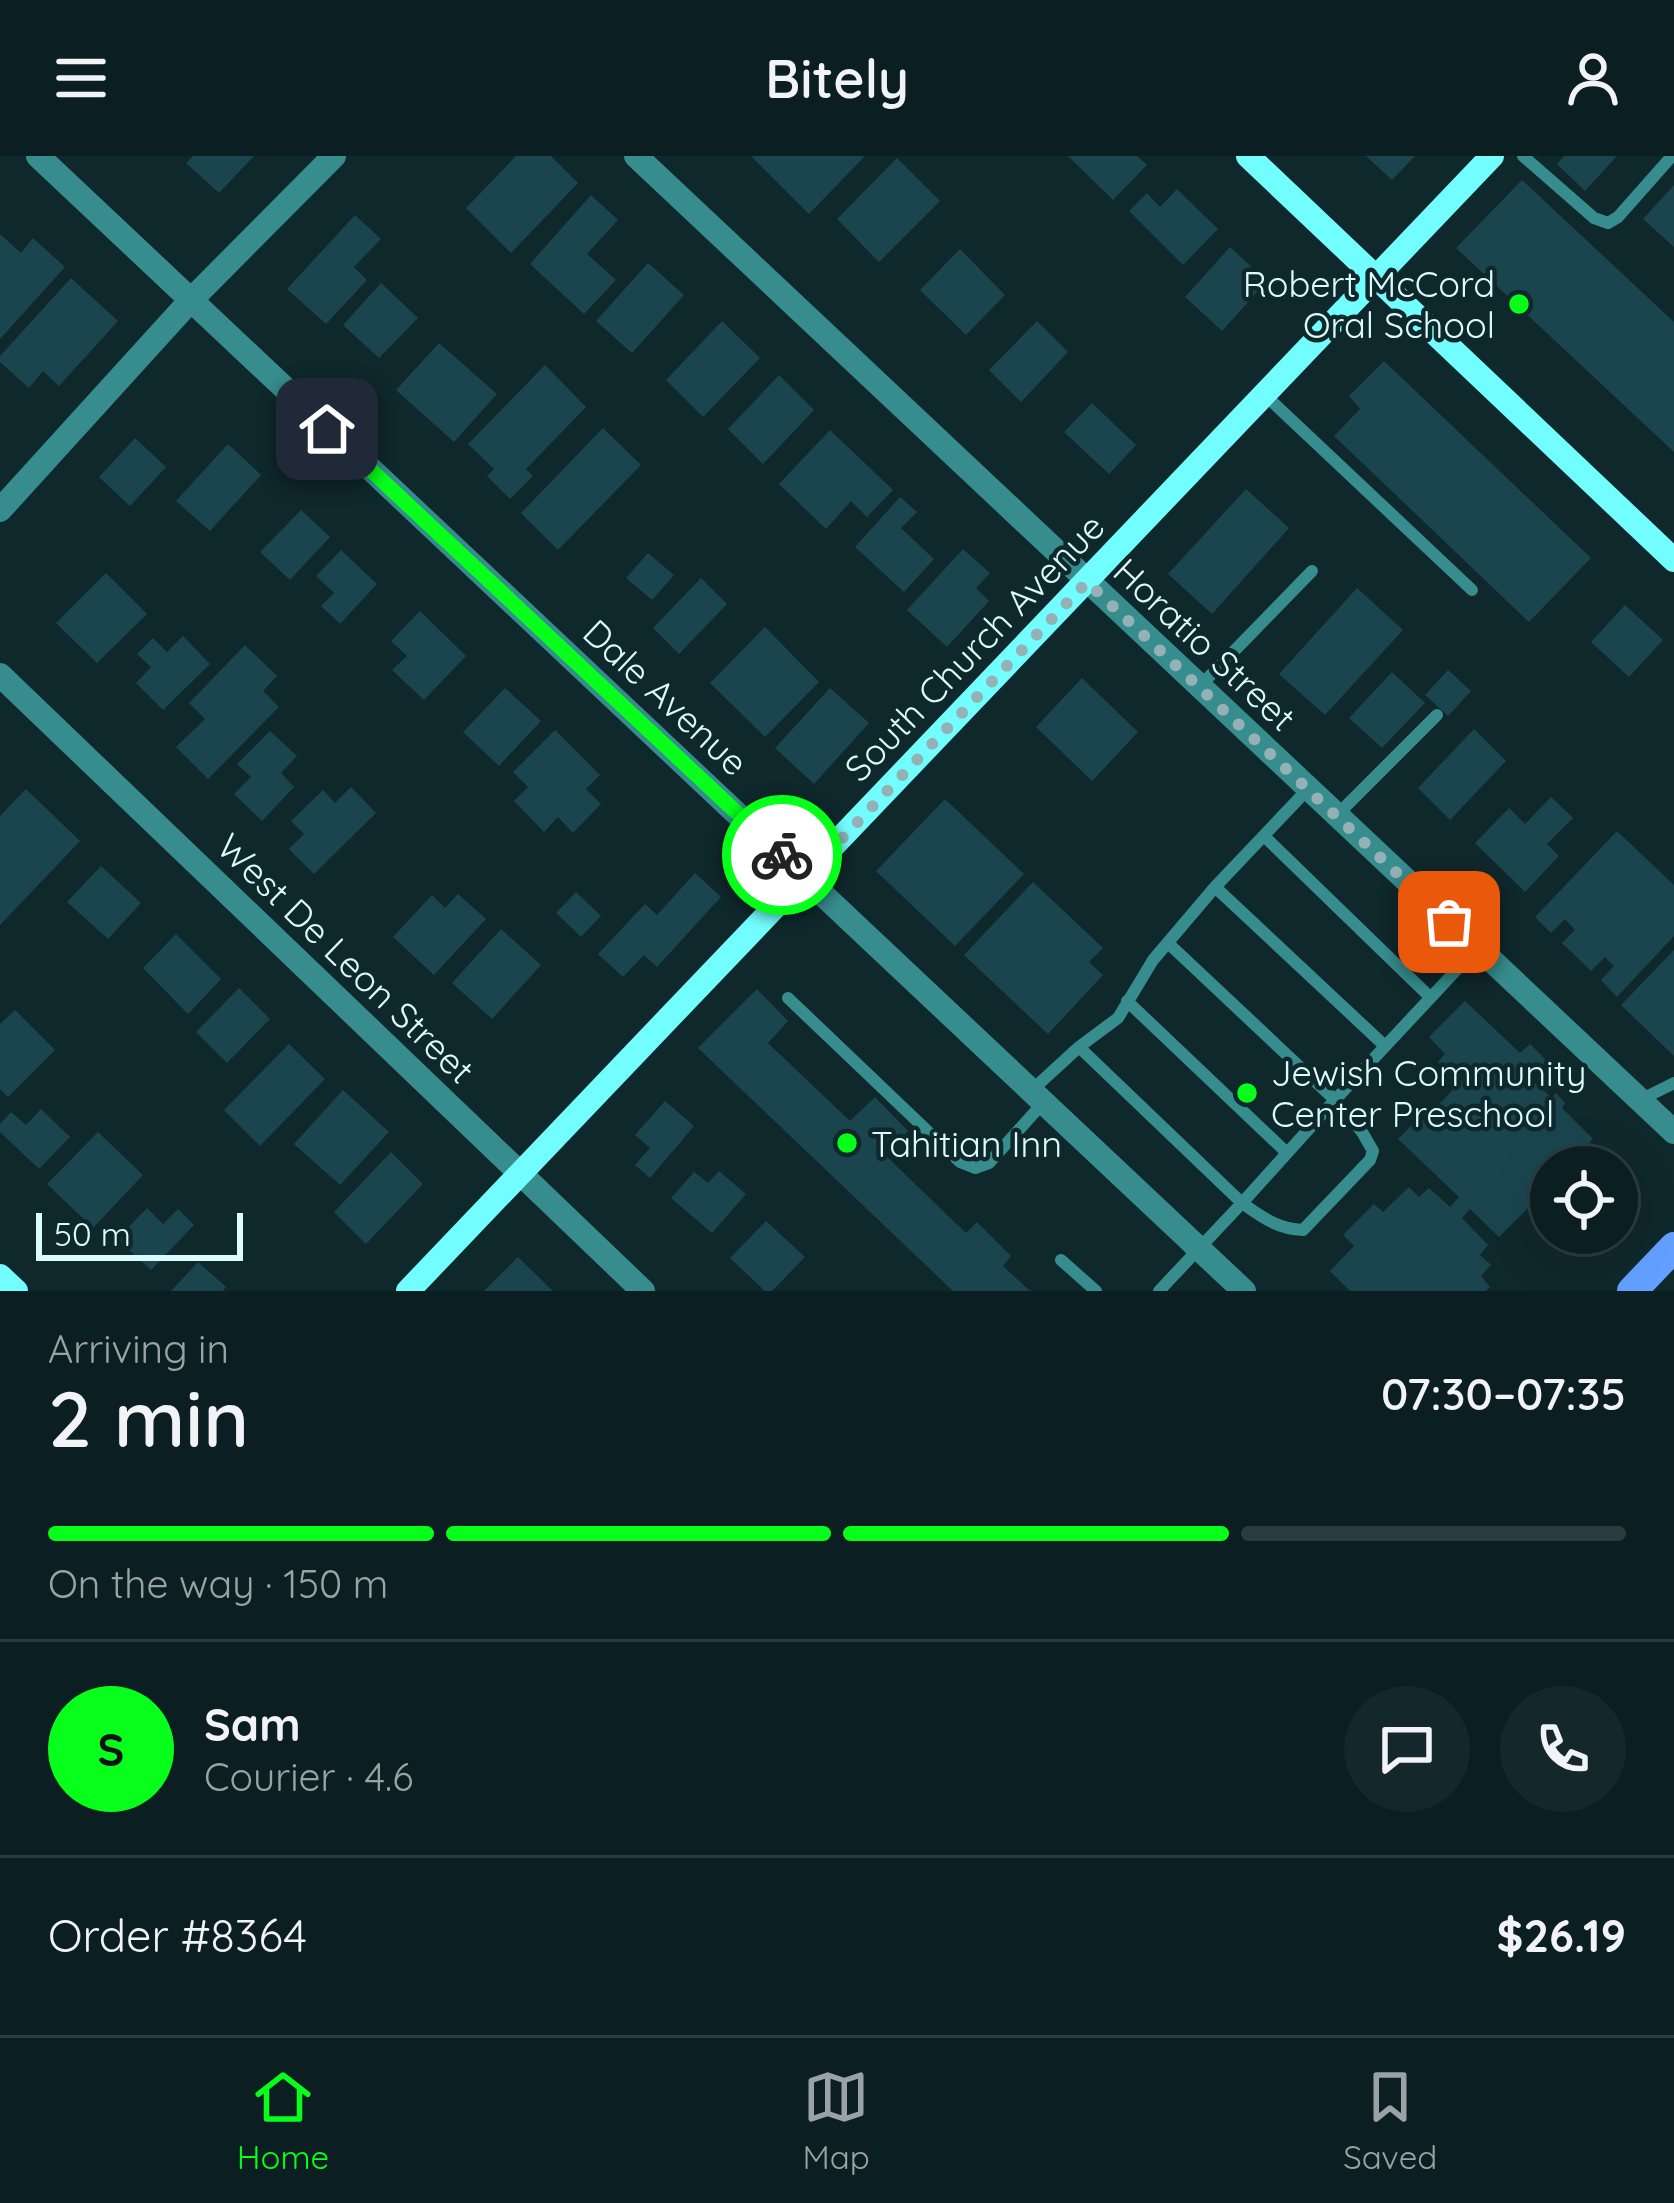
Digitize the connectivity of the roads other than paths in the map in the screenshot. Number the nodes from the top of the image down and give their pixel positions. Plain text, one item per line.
1 (38, 156) edge
2 (334, 156) edge
3 (636, 156) edge
4 (1248, 156) edge
5 (1492, 156) edge
6 (1522, 156) edge
7 (1672, 156) edge
8 (1376, 278) junction
9 (190, 301) junction
10 (1264, 395) junction
11 (0, 510) edge
12 (1674, 560) edge
13 (1312, 571) dead end
14 (1087, 582) junction
15 (1472, 590) dead end
16 (0, 675) edge
17 (1199, 687) junction
18 (1437, 715) dead end
19 (1307, 789) junction
20 (1336, 816) junction
21 (1264, 836) junction
22 (805, 877) junction
23 (1215, 886) junction
24 (1168, 943) junction
25 (1477, 948) junction
26 (1430, 997) junction
27 (788, 998) dead end
28 (1127, 1001) junction
29 (1385, 1046) junction
30 (1079, 1047) junction
31 (1674, 1083) edge
32 (1038, 1096) junction
33 (1335, 1100) junction
34 (1640, 1100) junction
35 (1674, 1132) edge
36 (1286, 1152) junction
37 (518, 1174) junction
38 (1242, 1203) junction
39 (1674, 1247) edge
40 (1198, 1248) junction
41 (1060, 1260) dead end
42 (0, 1276) edge
43 (16, 1291) edge
44 (408, 1291) edge
45 (643, 1291) edge
46 (1096, 1291) edge
47 (1159, 1291) edge
48 (1244, 1291) edge
49 (1632, 1291) edge

1 - 9 street, Dale Avenue
2 - 9 street
3 - 14 street, Horatio Street
4 - 8 street
5 - 8 street, South Church Avenue
6 - 7 lane
8 - 10 street, South Church Avenue
8 - 12 street
9 - 11 street
9 - 22 street, Dale Avenue
10 - 14 street, South Church Avenue
10 - 15 lane
13 - 17 lane
14 - 17 street, Horatio Street
14 - 22 street, South Church Avenue
16 - 37 street, West De Leon Street
17 - 19 street, Horatio Street
18 - 20 lane
19 - 20 street, Horatio Street
19 - 21 lane
20 - 25 street, Horatio Street
21 - 23 lane
21 - 26 lane
22 - 32 street, Dale Avenue
22 - 37 street, South Church Avenue
23 - 24 lane
23 - 29 lane
24 - 28 lane
24 - 33 lane
25 - 26 lane
25 - 34 street, Horatio Street
26 - 29 lane
27 - 32 lane
28 - 30 lane
28 - 36 lane
29 - 33 lane
30 - 32 lane
30 - 38 lane
31 - 34 lane
32 - 40 street, Dale Avenue
33 - 36 lane
33 - 38 lane
34 - 35 street, Horatio Street
36 - 38 lane
37 - 44 street, South Church Avenue
37 - 45 street, West De Leon Street
38 - 40 lane
39 - 49 main road
40 - 47 lane
40 - 48 street, Dale Avenue
41 - 46 lane
42 - 43 street

